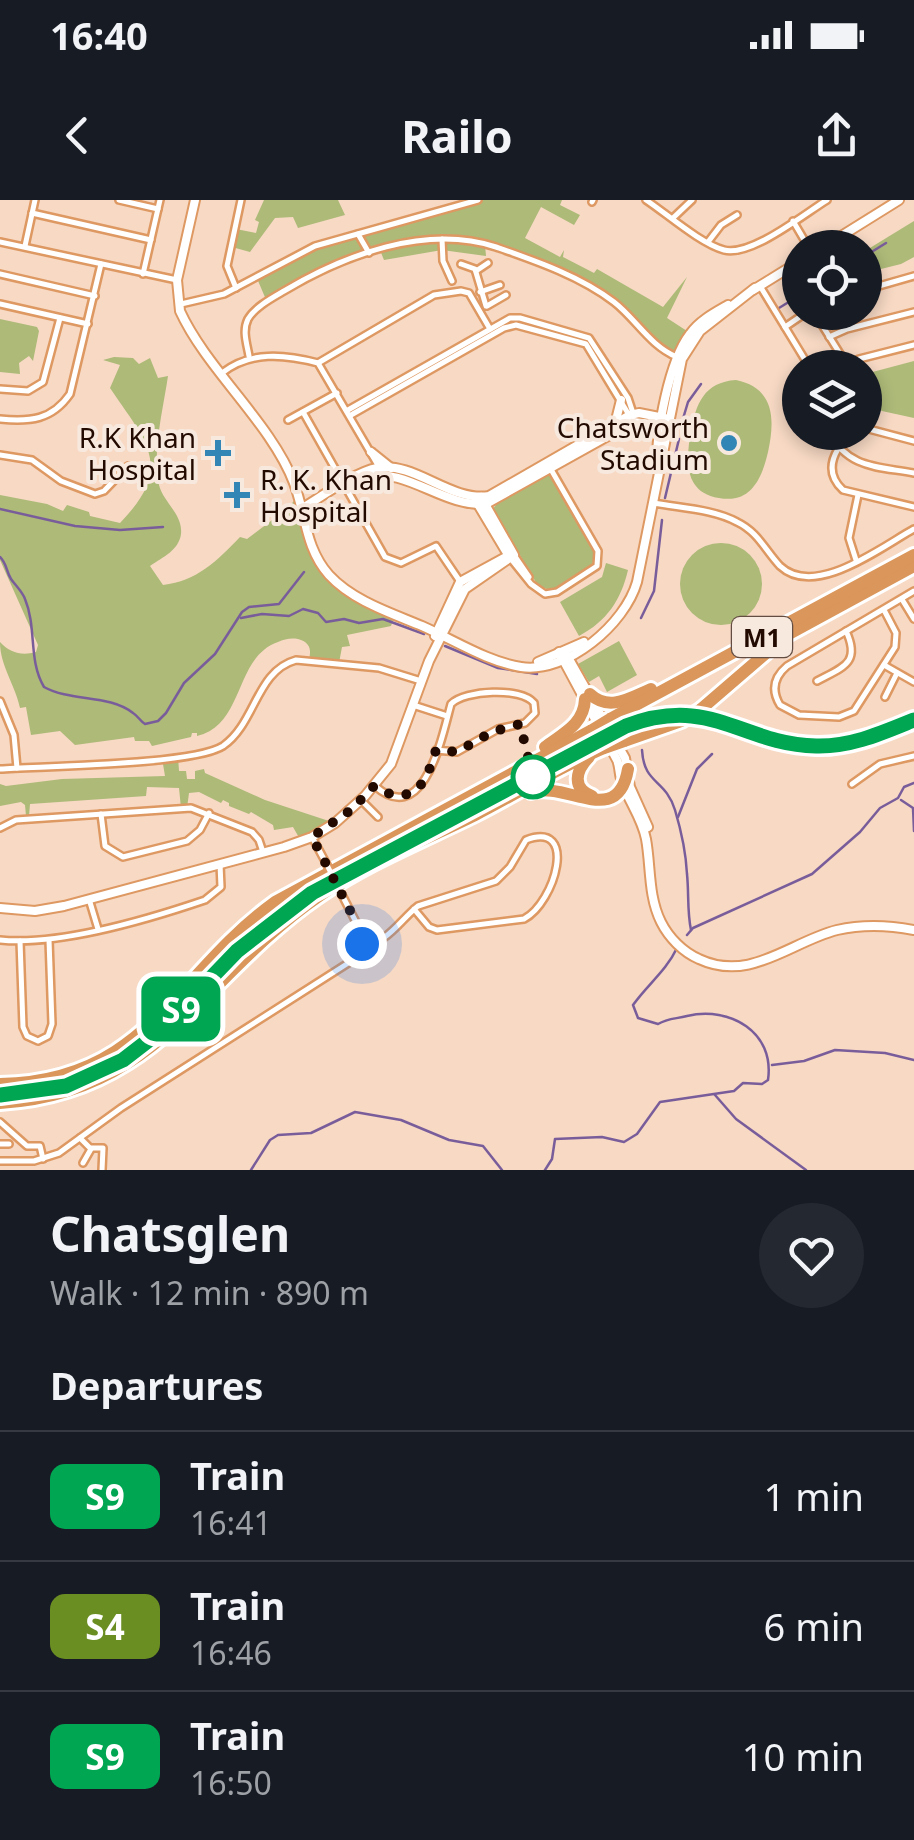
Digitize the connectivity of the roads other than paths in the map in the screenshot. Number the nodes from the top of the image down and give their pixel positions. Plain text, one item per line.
1 (35, 200) edge
2 (119, 200) edge
3 (160, 200) edge
4 (195, 200) edge
5 (241, 200) edge
6 (478, 200) edge
7 (646, 200) edge
8 (690, 200) edge
9 (827, 200) edge
10 (899, 200) edge
11 (158, 209) junction
12 (32, 214) junction
13 (737, 215) dead end
14 (673, 218) junction
15 (792, 222) junction
16 (797, 230) edge
17 (851, 230) edge
18 (358, 234) junction
19 (442, 239) junction
20 (151, 240) junction
21 (0, 242) edge
22 (708, 242) junction
23 (24, 247) junction
24 (369, 253) junction
25 (488, 263) dead end
26 (101, 264) junction
27 (461, 264) dead end
28 (476, 270) junction
29 (782, 272) edge
30 (0, 274) edge
31 (144, 274) junction
32 (914, 276) edge
33 (177, 280) junction
34 (452, 281) dead end
35 (500, 284) dead end
36 (882, 285) edge
37 (758, 287) junction
38 (236, 288) junction
39 (480, 292) junction
40 (506, 295) dead end
41 (94, 296) junction
42 (0, 304) edge
43 (178, 305) junction
44 (486, 306) junction
45 (479, 310) junction
46 (914, 312) edge
47 (60, 318) junction
48 (88, 324) junction
49 (782, 324) edge
50 (824, 330) edge
51 (491, 332) junction
52 (829, 337) junction
53 (914, 345) edge
54 (836, 350) edge
55 (882, 355) edge
56 (249, 356) junction
57 (446, 357) junction
58 (679, 358) junction
59 (318, 363) junction
60 (222, 373) junction
61 (0, 389) edge
62 (337, 393) junction
63 (621, 400) junction
64 (303, 412) junction
65 (634, 414) junction
66 (351, 416) junction
67 (0, 419) edge
68 (288, 420) dead end
69 (665, 422) junction
70 (614, 424) junction
71 (882, 433) edge
72 (914, 441) edge
73 (838, 450) edge
74 (839, 450) edge
75 (372, 455) junction
76 (0, 456) edge
77 (128, 466) dead end
78 (391, 468) junction
79 (377, 470) junction
80 (550, 470) junction
81 (914, 474) edge
82 (344, 484) junction
83 (858, 495) junction
84 (298, 496) junction
85 (477, 501) junction
86 (312, 503) junction
87 (653, 503) junction
88 (914, 507) edge
89 (301, 509) junction
90 (914, 530) edge
91 (502, 544) junction
92 (914, 555) edge
93 (507, 558) junction
94 (856, 561) junction
95 (914, 566) edge
96 (519, 568) joint
97 (463, 586) junction
98 (532, 586) junction
99 (913, 592) edge
100 (902, 600) junction
101 (884, 610) junction
102 (909, 610) junction
103 (442, 617) junction
104 (914, 620) edge
105 (422, 626) junction
106 (846, 631) junction
107 (439, 633) junction
108 (604, 634) junction
109 (583, 647) junction
110 (737, 650) junction
111 (563, 654) junction
112 (549, 663) junction
113 (514, 664) junction
114 (884, 666) junction
115 (572, 670) junction
116 (897, 673) junction
117 (421, 681) junction
118 (817, 681) dead end
119 (914, 682) edge
120 (587, 696) junction
121 (885, 696) dead end
122 (0, 701) edge
123 (614, 704) junction
124 (412, 705) junction
125 (448, 716) junction
126 (599, 719) junction
127 (546, 747) junction
128 (436, 750) junction
129 (599, 750) junction
130 (914, 756) edge
131 (17, 768) junction
132 (0, 769) edge
133 (494, 784) junction
134 (852, 784) dead end
135 (374, 786) junction
136 (623, 786) junction
137 (361, 800) junction
138 (500, 802) junction
139 (209, 813) junction
140 (101, 814) junction
141 (378, 817) dead end
142 (0, 828) edge
143 (312, 837) junction
144 (264, 852) junction
145 (220, 864) junction
146 (89, 899) junction
147 (0, 908) edge
148 (414, 908) junction
149 (98, 929) junction
150 (914, 930) edge
151 (0, 940) edge
152 (49, 940) junction
153 (20, 942) junction
154 (362, 944) junction
155 (0, 1084) edge
156 (0, 1103) edge
157 (0, 1122) edge
158 (80, 1138) junction
159 (0, 1144) edge
160 (9, 1144) dead end
161 (91, 1149) junction
162 (43, 1158) junction
163 (3, 1161) edge
164 (83, 1162) dead end
165 (7, 1170) edge
166 (102, 1170) edge

1 - 12 street
2 - 11 street
3 - 11 street
4 - 33 street
5 - 38 street
6 - 18 street
7 - 14 street
8 - 14 street
9 - 15 street
10 - 17 street
11 - 20 street
12 - 20 street
12 - 23 street
13 - 22 street
14 - 22 street
15 - 16 street
15 - 22 street
18 - 24 street
18 - 38 street
19 - 24 street
19 - 34 street
19 - 58 street
20 - 31 street
21 - 23 street
23 - 26 street
24 - 56 street
25 - 28 street
26 - 31 street
26 - 41 street
27 - 28 street
28 - 39 street
29 - 37 street
30 - 41 street
31 - 33 street
32 - 36 street
33 - 43 street
35 - 39 street
37 - 49 street
37 - 58 street
38 - 43 street
39 - 44 street
40 - 44 street
41 - 48 street
42 - 47 street
43 - 60 street
44 - 45 street
45 - 51 street
45 - 59 street
46 - 52 street
47 - 48 street
47 - 61 street
48 - 67 street
50 - 52 street
51 - 57 street
51 - 63 street
51 - 65 street
52 - 54 street
53 - 55 street
56 - 59 street
56 - 60 street
57 - 66 street
57 - 66 street
58 - 69 street
59 - 62 street
60 - 84 street
62 - 64 street
62 - 66 street
63 - 65 street
63 - 70 street
64 - 68 street
64 - 82 street
65 - 69 street
65 - 70 street
65 - 80 street
66 - 75 street
69 - 87 street
70 - 80 street
71 - 72 street
73 - 83 street
74 - 81 street
75 - 78 street
75 - 79 street
76 - 77 street
78 - 79 street
78 - 85 street
79 - 82 street
79 - 85 street
80 - 85 street
80 - 98 street
82 - 86 street
82 - 97 street
83 - 88 street
83 - 94 street
84 - 86 street
84 - 89 street
85 - 91 street
85 - 93 street
86 - 89 street
87 - 94 street
87 - 108 street
89 - 105 street
90 - 94 street
91 - 93 street
91 - 93 street
92 - 110 highway, M1
93 - 96 street
93 - 97 street
93 - 98 street
95 - 129 highway, M1, bridge
96 - 98 street
97 - 103 street
97 - 107 street
99 - 100 street
99 - 102 street
100 - 101 street
100 - 102 street
101 - 106 street
101 - 114 street
102 - 104 street
103 - 105 street
103 - 107 street
105 - 107 street
106 - 114 street
106 - 118 street
107 - 113 street
107 - 117 street
108 - 109 street
108 - 111 street
109 - 111 street
109 - 115 street
110 - 123 highway
110 - 126 highway, M1
111 - 112 street
111 - 113 street
111 - 115 street
112 - 113 street
112 - 115 street
114 - 116 street
115 - 120 street
116 - 119 street
116 - 121 street
117 - 124 street
117 - 131 street
120 - 123 highway
120 - 126 street
120 - 127 highway
122 - 131 street
123 - 126 highway
124 - 125 street
124 - 135 street
125 - 128 street
125 - 128 street
126 - 127 highway
126 - 133 highway, M1
126 - 136 street
127 - 133 highway
128 - 135 street
129 - 136 highway
129 - 138 highway, M1
130 - 134 street
131 - 132 street
133 - 155 highway, M1
135 - 137 street
136 - 138 highway
136 - 150 street
137 - 141 street
137 - 143 street
138 - 156 highway, M1
139 - 140 street
139 - 140 street
139 - 144 street
140 - 142 street
143 - 144 street
143 - 154 street, bridge
144 - 145 street
145 - 146 street
145 - 149 street
146 - 147 street
146 - 149 street
148 - 148 street
148 - 154 street
149 - 152 street
151 - 153 street
152 - 153 street
152 - 153 street
154 - 158 street
157 - 162 street
158 - 161 street
158 - 162 street
159 - 160 street
161 - 164 street
161 - 166 street
162 - 163 street
163 - 165 street

